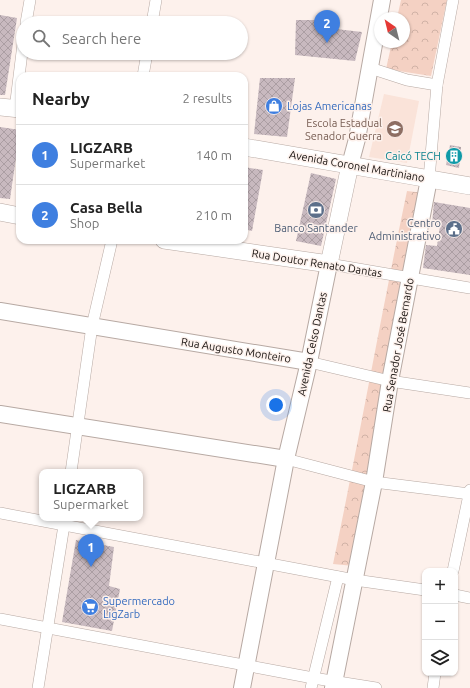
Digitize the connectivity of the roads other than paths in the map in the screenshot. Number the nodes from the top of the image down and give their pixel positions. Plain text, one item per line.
1 (30, 0) edge
2 (156, 0) edge
3 (382, 0) edge
4 (453, 0) edge
5 (27, 16) edge
6 (153, 16) edge
7 (20, 60) edge
8 (146, 60) edge
9 (370, 68) junction
10 (18, 72) edge
11 (144, 72) edge
12 (16, 85) edge
13 (437, 85) junction
14 (12, 108) edge
15 (248, 148) edge
16 (350, 165) junction
17 (429, 179) junction
18 (470, 186) edge
19 (0, 212) edge
20 (16, 215) edge
21 (111, 244) edge
22 (192, 244) edge
23 (330, 264) junction
24 (410, 277) junction
25 (470, 288) edge
26 (0, 311) edge
27 (92, 326) junction
28 (309, 362) junction
29 (390, 381) junction
30 (470, 393) edge
31 (0, 414) edge
32 (76, 427) junction
33 (286, 459) junction
34 (71, 469) edge
35 (374, 482) junction
36 (470, 492) edge
37 (0, 512) edge
38 (39, 517) edge
39 (65, 521) edge
40 (267, 564) junction
41 (454, 568) edge
42 (338, 577) junction
43 (355, 580) junction
44 (422, 590) edge
45 (458, 596) edge
46 (470, 598) edge
47 (0, 619) edge
48 (46, 628) junction
49 (326, 629) junction
50 (344, 632) junction
51 (246, 665) junction
52 (435, 676) edge
53 (312, 683) edge
54 (334, 685) edge
55 (38, 688) edge
56 (242, 688) edge
57 (376, 688) edge
58 (433, 688) edge

1 - 5 street
2 - 6 street
3 - 9 main road, Avenida Celso Dantas
4 - 13 street, Rua Senador José Bernardo
7 - 10 street
8 - 11 street
9 - 13 street
9 - 16 main road, Avenida Celso Dantas
12 - 14 street
13 - 17 street, Rua Senador José Bernardo
15 - 16 main road, Avenida Coronel Martiniano
16 - 17 main road, Avenida Coronel Martiniano
16 - 23 main road, Avenida Celso Dantas
17 - 18 main road, Avenida Coronel Martiniano
17 - 24 main road, Rua Senador José Bernardo
19 - 20 main road
21 - 27 street
22 - 23 main road, Rua Doutor Renato Dantas
23 - 24 street, Rua Doutor Renato Dantas
23 - 28 main road, Avenida Celso Dantas
24 - 25 street, Rua Doutor Renato Dantas
24 - 29 main road, Rua Senador José Bernardo
26 - 27 main road, Rua Augusto Monteiro
27 - 28 main road, Rua Augusto Monteiro
27 - 32 street
28 - 29 street, Rua Augusto Monteiro
28 - 33 main road, Avenida Celso Dantas
29 - 30 street, Rua Augusto Monteiro
29 - 35 main road, Rua Senador José Bernardo
31 - 32 main road
32 - 33 main road
32 - 34 street
33 - 35 street
33 - 40 main road, Avenida Celso Dantas
35 - 36 street
35 - 43 main road, Rua Senador José Bernardo
36 - 41 street
37 - 38 street
39 - 40 street
39 - 48 street
40 - 42 street
40 - 51 main road, Avenida Celso Dantas
42 - 43 street
42 - 49 street
43 - 44 street
43 - 50 main road, Rua Senador José Bernardo
45 - 46 street
47 - 48 street
48 - 51 street
48 - 55 street
49 - 50 street
49 - 53 street
50 - 54 main road, Rua Senador José Bernardo
51 - 53 street
51 - 56 main road, Avenida Celso Dantas
52 - 58 street
53 - 54 street
54 - 57 street

